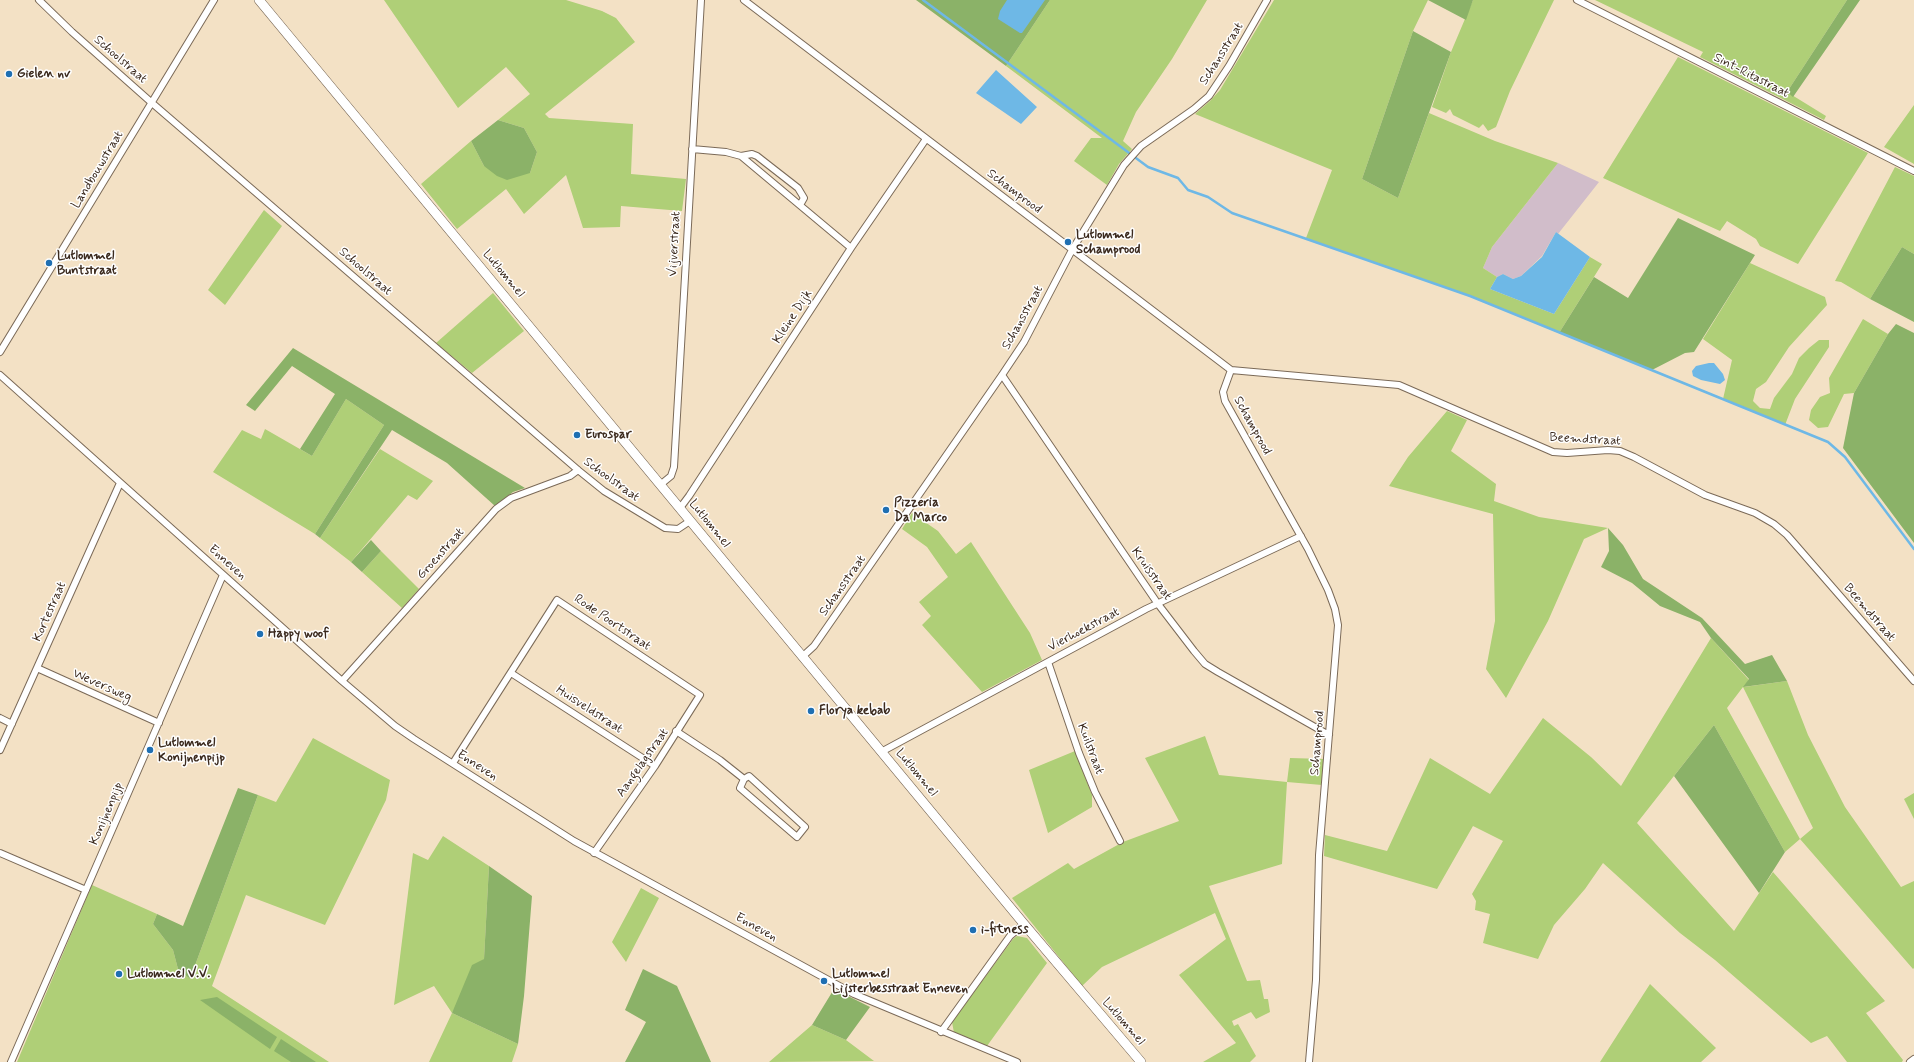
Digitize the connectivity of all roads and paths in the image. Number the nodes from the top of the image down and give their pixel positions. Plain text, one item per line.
1 (40, 0) edge
2 (214, 0) edge
3 (259, 0) edge
4 (701, 0) edge
5 (744, 0) edge
6 (1267, 0) edge
7 (1577, 0) edge
8 (152, 103) junction
9 (926, 138) junction
10 (692, 149) junction
11 (742, 156) junction
12 (1914, 171) edge
13 (800, 205) junction
14 (851, 248) junction
15 (1072, 250) junction
16 (0, 352) edge
17 (1231, 370) junction
18 (0, 375) edge
19 (1002, 375) junction
20 (578, 470) junction
21 (120, 483) junction
22 (660, 484) junction
23 (680, 508) junction
24 (690, 521) junction
25 (1301, 536) junction
26 (223, 575) junction
27 (1158, 604) junction
28 (802, 657) junction
29 (1048, 662) junction
30 (37, 668) junction
31 (511, 673) junction
32 (342, 681) junction
33 (1914, 681) edge
34 (0, 718) edge
35 (158, 723) junction
36 (12, 724) junction
37 (676, 731) junction
38 (1329, 735) junction
39 (0, 750) edge
40 (881, 752) junction
41 (453, 763) junction
42 (655, 766) junction
43 (744, 779) junction
44 (1120, 841) dead end
45 (594, 852) junction
46 (0, 853) edge
47 (86, 890) junction
48 (1024, 924) junction
49 (941, 1032) junction
50 (1002, 1056) junction
51 (1914, 1059) edge
52 (11, 1062) edge
53 (999, 1062) edge
54 (1017, 1062) edge
55 (1142, 1062) edge
56 (1309, 1062) edge
57 (1910, 1062) edge

1 - 8 street, Schoolstraat
2 - 8 street, Landbouwstraat
3 - 22 main road, Lutlommel
4 - 10 street, Vijverstraat
5 - 9 street, Schamprood
6 - 15 street, Schansstraat
7 - 12 street, Sint-Ritastraat
8 - 16 street, Landbouwstraat
8 - 20 street, Schoolstraat
9 - 14 street, Kleine Dijk
9 - 15 street, Schamprood
10 - 11 street
10 - 22 street, Vijverstraat
11 - 13 street
11 - 13 street
13 - 14 street
14 - 23 street, Kleine Dijk
15 - 17 street, Schamprood
15 - 19 street, Schansstraat
17 - 25 street, Schamprood
17 - 33 street, Beemdstraat
18 - 21 street, Enneven
19 - 27 street, Kruisstraat
19 - 28 street, Schansstraat
20 - 24 street, Schoolstraat
20 - 32 street, Groenstraat
21 - 26 street, Enneven
21 - 30 street, Kortestraat
22 - 23 main road, Lutlommel
23 - 24 main road, Lutlommel
24 - 28 main road, Lutlommel
25 - 27 street, Vierhoekstraat
25 - 38 street, Schamprood
26 - 32 street, Enneven
26 - 35 street, Konijnenpijp
27 - 29 street, Vierhoekstraat
27 - 38 street, Kruisstraat
28 - 40 main road, Lutlommel
29 - 40 street, Vierhoekstraat
29 - 44 street, Kuilstraat
30 - 35 street, Weversweg
30 - 36 street, Kortestraat
31 - 37 street, Rode Poortstraat
31 - 41 street, Rode Poortstraat
31 - 42 street, Huisveldstraat
32 - 41 street, Enneven
34 - 36 street
35 - 47 street, Konijnenpijp
36 - 39 street, Kortestraat
37 - 42 street, Aangelagstraat
37 - 43 street, Aangelagstraat
38 - 56 street, Schamprood
40 - 48 main road, Lutlommel
41 - 45 street, Enneven
42 - 45 street, Aangelagstraat
43 - 43 street, Aangelagstraat
45 - 49 street, Enneven
46 - 47 street
47 - 52 street, Konijnenpijp
48 - 49 street
48 - 55 main road, Lutlommel
49 - 50 street, Enneven
50 - 53 street
50 - 54 street, Enneven
51 - 57 street

